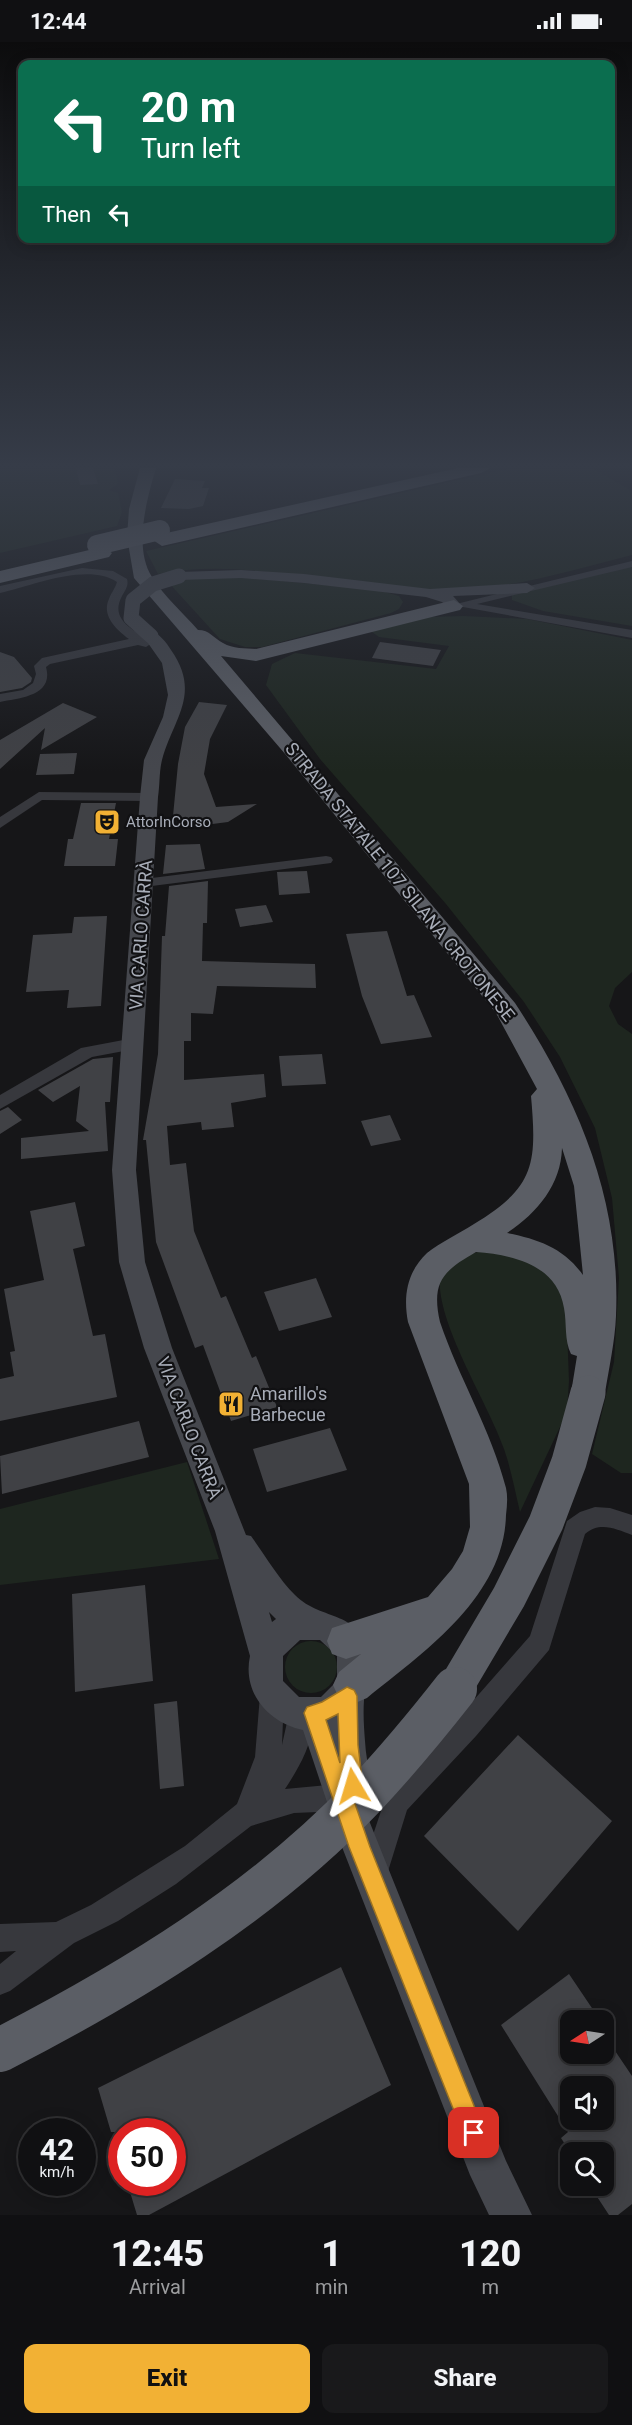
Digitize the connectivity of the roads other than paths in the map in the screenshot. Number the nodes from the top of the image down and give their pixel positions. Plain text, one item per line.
1 (27, 569) edge
2 (140, 569) edge
3 (608, 569) edge
4 (0, 577) edge
5 (382, 588) junction
6 (527, 588) junction
7 (0, 590) edge
8 (428, 593) junction
9 (408, 596) junction
10 (486, 598) junction
11 (454, 606) junction
12 (502, 612) junction
13 (425, 613) junction
14 (178, 617) junction
15 (392, 621) junction
16 (632, 634) edge
17 (150, 641) junction
18 (291, 648) junction
19 (0, 698) edge
20 (293, 751) junction
21 (149, 797) junction
22 (0, 824) edge
23 (326, 860) dead end
24 (144, 883) junction
25 (134, 1044) junction
26 (541, 1067) junction
27 (0, 1103) edge
28 (471, 1240) junction
29 (588, 1393) junction
30 (632, 1525) edge
31 (230, 1532) junction
32 (439, 1612) junction
33 (310, 1625) junction
34 (346, 1641) junction
35 (266, 1654) junction
36 (350, 1691) junction
37 (272, 1695) junction
38 (307, 1713) junction
39 (342, 1798) junction
40 (245, 1816) junction
41 (366, 1863) junction
42 (59, 1936) junction
43 (0, 1938) edge
44 (0, 1982) edge
45 (0, 2050) edge
46 (511, 2215) edge

1 - 4 highway
2 - 14 highway, STRADA STATALE 107 SILANA CROTONESE
3 - 6 street
5 - 8 main road, VIA CARLO CARRÀ
5 - 9 main road, VIA CARLO CARRÀ
5 - 17 main road, VIA CARLO CARRÀ, bridge
6 - 8 main road
6 - 10 street
7 - 17 street
8 - 11 main road, VIA CARLO CARRÀ
9 - 11 main road, VIA CARLO CARRÀ
9 - 15 main road
10 - 11 street
10 - 12 street
11 - 12 street
11 - 13 highway
12 - 13 street
12 - 16 street
13 - 15 highway
14 - 18 highway
14 - 20 highway, STRADA STATALE 107 SILANA CROTONESE
15 - 18 highway
17 - 19 street
17 - 21 main road, VIA CARLO CARRÀ
18 - 20 highway
20 - 26 highway, STRADA STATALE 107 SILANA CROTONESE
21 - 22 street
21 - 24 main road, VIA CARLO CARRÀ
23 - 24 street
24 - 25 main road, VIA CARLO CARRÀ
25 - 27 street
25 - 31 main road, VIA CARLO CARRÀ
26 - 28 highway
26 - 29 highway, STRADA STATALE 107 SILANA CROTONESE
28 - 29 highway
28 - 32 highway
29 - 45 highway, STRADA STATALE 107 SILANA CROTONESE, bridge
30 - 41 street
31 - 33 main road, VIA CARLO CARRÀ
31 - 35 main road, VIA CARLO CARRÀ
32 - 34 highway
32 - 36 highway
33 - 34 main road
33 - 35 main road
34 - 36 main road
35 - 37 main road
36 - 38 main road
36 - 41 main road
37 - 38 main road
37 - 40 street
38 - 39 main road
38 - 40 street
39 - 40 street
39 - 41 main road
40 - 42 street
41 - 46 main road
42 - 43 street
42 - 44 street

